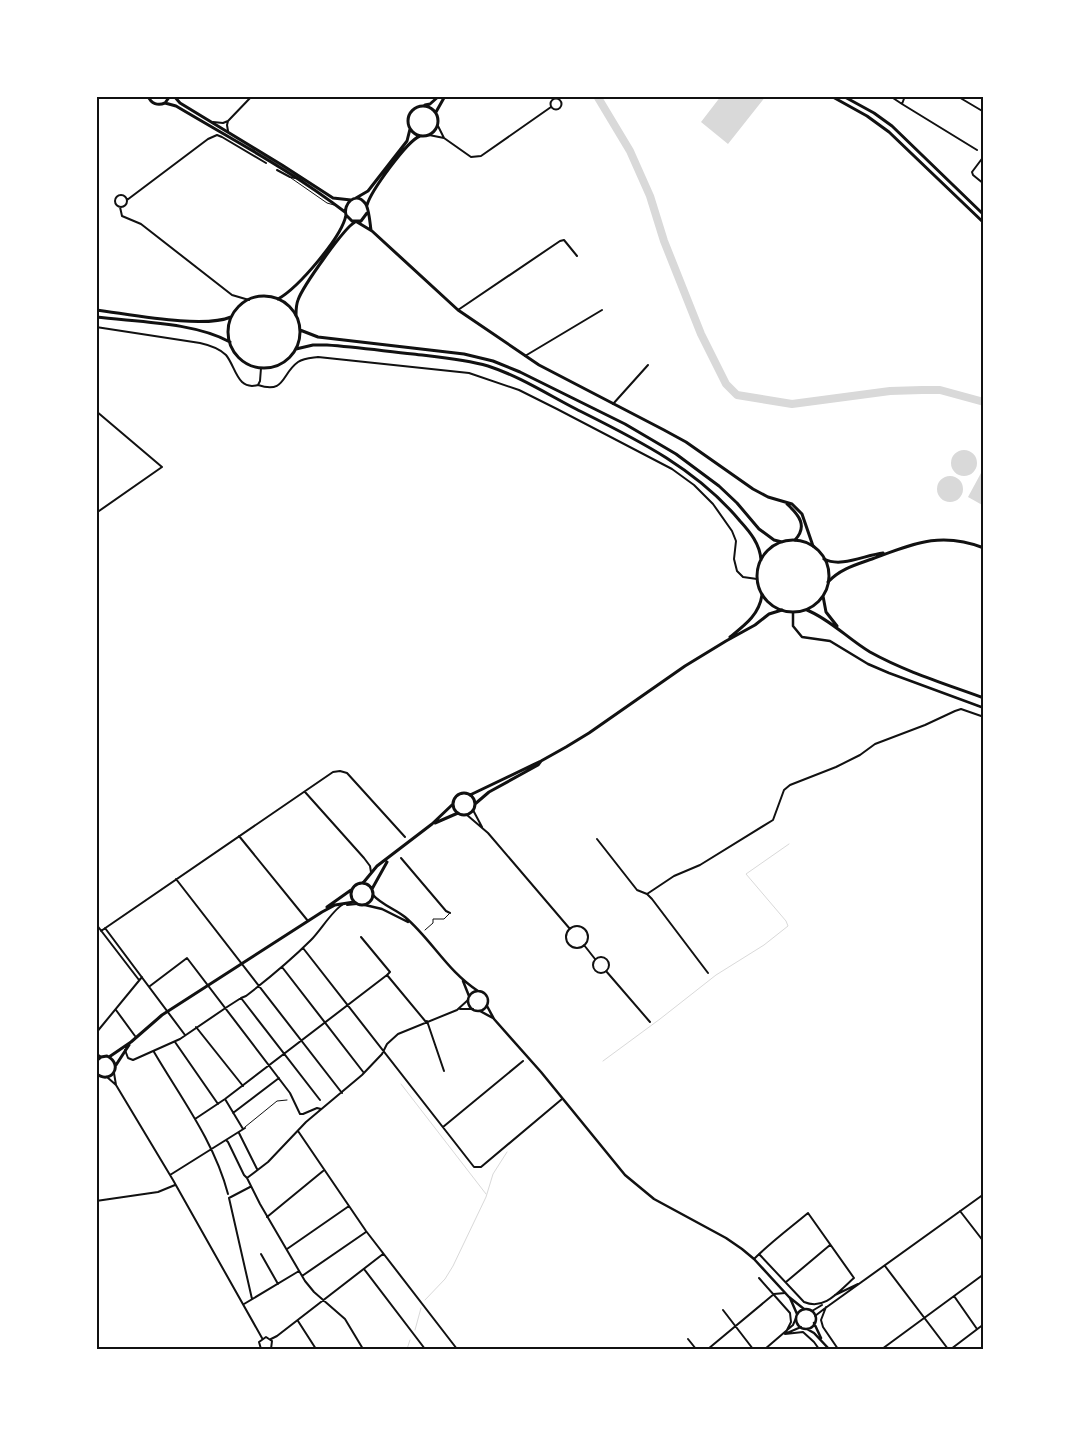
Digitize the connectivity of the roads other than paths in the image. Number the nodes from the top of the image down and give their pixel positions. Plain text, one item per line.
1 (148, 96) edge
2 (170, 96) edge
3 (174, 96) edge
4 (252, 96) edge
5 (439, 96) edge
6 (445, 96) edge
7 (831, 96) edge
8 (843, 96) edge
9 (890, 96) edge
10 (905, 96) edge
11 (958, 96) edge
12 (165, 103) junction
13 (902, 104) junction
14 (424, 106) junction
15 (551, 107) junction
16 (436, 112) junction
17 (984, 112) edge
18 (228, 121) junction
19 (211, 122) junction
20 (438, 126) junction
21 (410, 128) junction
22 (229, 134) junction
23 (429, 135) junction
24 (420, 136) junction
25 (444, 138) junction
26 (977, 150) dead end
27 (984, 156) edge
28 (266, 163) dead end
29 (277, 170) dead end
30 (290, 178) junction
31 (295, 178) junction
32 (984, 184) edge
33 (354, 199) junction
34 (127, 200) junction
35 (335, 205) junction
36 (367, 205) junction
37 (120, 207) junction
38 (345, 213) junction
39 (368, 213) junction
40 (984, 215) edge
41 (356, 222) junction
42 (984, 223) edge
43 (372, 231) junction
44 (577, 256) dead end
45 (278, 299) junction
46 (249, 300) junction
47 (96, 310) edge
48 (458, 310) junction
49 (602, 310) dead end
50 (296, 315) junction
51 (232, 316) junction
52 (96, 317) edge
53 (96, 328) edge
54 (300, 330) junction
55 (230, 342) junction
56 (296, 349) junction
57 (525, 356) junction
58 (648, 366) dead end
59 (261, 368) junction
60 (258, 385) junction
61 (613, 404) junction
62 (96, 411) edge
63 (785, 502) junction
64 (99, 511) dead end
65 (795, 540) junction
66 (782, 542) junction
67 (813, 546) junction
68 (984, 548) edge
69 (886, 552) junction
70 (824, 559) junction
71 (761, 560) junction
72 (757, 579) junction
73 (828, 582) junction
74 (762, 595) junction
75 (823, 596) junction
76 (782, 610) junction
77 (806, 610) junction
78 (793, 612) junction
79 (840, 630) junction
80 (726, 641) junction
81 (984, 698) edge
82 (984, 708) edge
83 (984, 717) edge
84 (541, 761) junction
85 (305, 792) junction
86 (470, 795) junction
87 (453, 804) junction
88 (475, 804) junction
89 (473, 810) junction
90 (458, 813) junction
91 (467, 815) junction
92 (432, 824) junction
93 (482, 827) junction
94 (239, 836) junction
95 (405, 837) dead end
96 (597, 839) dead end
97 (401, 858) dead end
98 (389, 859) junction
99 (371, 872) junction
100 (176, 879) junction
101 (363, 883) junction
102 (372, 889) junction
103 (352, 890) junction
104 (647, 894) junction
105 (373, 895) junction
106 (355, 903) junction
107 (365, 905) junction
108 (322, 912) junction
109 (450, 913) joint
110 (308, 921) junction
111 (410, 923) junction
112 (96, 924) edge
113 (105, 928) junction
114 (570, 928) junction
115 (425, 930) dead end
116 (101, 931) junction
117 (361, 937) dead end
118 (584, 945) junction
119 (303, 948) junction
120 (596, 959) junction
121 (243, 963) junction
122 (282, 967) junction
123 (606, 971) junction
124 (708, 973) dead end
125 (387, 975) junction
126 (142, 977) junction
127 (139, 980) junction
128 (462, 980) junction
129 (260, 985) junction
130 (150, 986) junction
131 (207, 986) junction
132 (478, 990) junction
133 (241, 998) junction
134 (469, 998) junction
135 (348, 1005) junction
136 (487, 1006) junction
137 (224, 1008) junction
138 (473, 1009) junction
139 (116, 1010) junction
140 (457, 1010) junction
141 (478, 1011) junction
142 (168, 1012) junction
143 (494, 1019) junction
144 (427, 1022) junction
145 (650, 1022) dead end
146 (325, 1023) junction
147 (196, 1027) junction
148 (96, 1033) edge
149 (185, 1035) junction
150 (136, 1038) junction
151 (175, 1041) junction
152 (302, 1041) junction
153 (131, 1042) junction
154 (126, 1050) junction
155 (384, 1050) junction
156 (154, 1052) junction
157 (96, 1053) edge
158 (285, 1054) junction
159 (101, 1057) junction
160 (109, 1057) junction
161 (96, 1061) edge
162 (522, 1061) dead end
163 (116, 1065) junction
164 (269, 1065) junction
165 (444, 1071) dead end
166 (96, 1073) edge
167 (114, 1073) junction
168 (364, 1073) junction
169 (107, 1077) junction
170 (279, 1078) junction
171 (116, 1085) junction
172 (243, 1086) junction
173 (342, 1093) junction
174 (292, 1098) junction
175 (225, 1099) junction
176 (562, 1099) junction
177 (287, 1100) joint
178 (320, 1100) dead end
179 (218, 1104) junction
180 (322, 1110) junction
181 (233, 1113) junction
182 (195, 1119) junction
183 (443, 1127) junction
184 (244, 1128) junction
185 (298, 1131) junction
186 (239, 1133) junction
187 (226, 1140) junction
188 (212, 1149) junction
189 (257, 1169) junction
190 (324, 1170) junction
191 (170, 1175) junction
192 (247, 1178) junction
193 (175, 1185) junction
194 (251, 1186) junction
195 (228, 1194) dead end
196 (984, 1194) edge
197 (96, 1201) edge
198 (349, 1206) junction
199 (960, 1211) junction
200 (267, 1217) junction
201 (366, 1231) junction
202 (984, 1242) edge
203 (831, 1245) junction
204 (286, 1249) junction
205 (261, 1254) dead end
206 (383, 1254) junction
207 (759, 1254) junction
208 (754, 1259) junction
209 (885, 1266) junction
210 (364, 1269) junction
211 (299, 1271) junction
212 (984, 1274) edge
213 (302, 1276) junction
214 (760, 1278) dead end
215 (786, 1282) junction
216 (278, 1284) junction
217 (860, 1284) junction
218 (786, 1292) junction
219 (774, 1294) junction
220 (834, 1296) junction
221 (954, 1296) junction
222 (789, 1297) junction
223 (252, 1299) junction
224 (322, 1300) junction
225 (244, 1304) junction
226 (822, 1304) junction
227 (826, 1307) junction
228 (804, 1309) junction
229 (723, 1310) dead end
230 (812, 1311) junction
231 (797, 1314) junction
232 (815, 1316) junction
233 (796, 1318) junction
234 (925, 1318) junction
235 (297, 1321) junction
236 (814, 1324) junction
237 (984, 1324) edge
238 (736, 1326) junction
239 (801, 1328) junction
240 (807, 1328) junction
241 (978, 1329) junction
242 (785, 1334) junction
243 (262, 1338) junction
244 (688, 1338) dead end
245 (271, 1339) junction
246 (823, 1342) junction
247 (261, 1349) edge
248 (272, 1349) edge
249 (316, 1349) edge
250 (363, 1349) edge
251 (425, 1349) edge
252 (456, 1349) edge
253 (696, 1349) edge
254 (708, 1349) edge
255 (753, 1349) edge
256 (765, 1349) edge
257 (819, 1349) edge
258 (829, 1349) edge
259 (838, 1349) edge
260 (882, 1349) edge
261 (949, 1349) edge

1 - 12 main road
2 - 12 main road
3 - 19 main road
4 - 18 street
5 - 14 main road
6 - 16 main road
7 - 42 main road
8 - 40 main road
9 - 13 street
10 - 13 street
11 - 17 street
12 - 31 main road
13 - 26 street
14 - 16 main road
14 - 21 main road
15 - 15 street
15 - 25 street
16 - 20 main road
18 - 19 street
18 - 22 street
19 - 22 main road
20 - 23 main road
20 - 25 street
21 - 24 main road
21 - 33 main road
22 - 33 main road
23 - 24 main road
23 - 25 street
24 - 36 main road
27 - 32 street
28 - 34 street
29 - 30 street
30 - 31 street
30 - 35 street
31 - 35 main road
33 - 36 main road
33 - 38 main road
34 - 37 street
34 - 37 street
35 - 38 main road
36 - 39 main road
37 - 46 street
38 - 41 main road
38 - 45 main road
39 - 41 main road
39 - 43 main road
41 - 43 main road
41 - 50 main road
43 - 48 main road
44 - 48 street
45 - 46 main road
45 - 50 main road
46 - 51 main road
47 - 51 main road
48 - 57 main road
49 - 57 street
50 - 54 main road
51 - 55 main road
52 - 55 main road
53 - 60 street
54 - 56 main road
54 - 66 main road
55 - 59 main road
56 - 59 main road
56 - 71 main road
57 - 61 main road
58 - 61 street
59 - 60 street
60 - 72 street
61 - 63 main road
62 - 64 street
63 - 65 main road
63 - 67 main road
65 - 66 main road
65 - 67 main road
66 - 71 main road
67 - 70 main road
68 - 69 main road
69 - 70 main road
69 - 73 main road
70 - 73 main road
71 - 72 main road
72 - 74 main road
73 - 75 main road
74 - 76 main road
74 - 80 main road
75 - 77 main road
75 - 79 main road
76 - 78 main road
76 - 80 main road
77 - 78 main road
77 - 79 main road
78 - 82 street
79 - 81 main road
80 - 84 main road
83 - 104 street
84 - 86 main road
84 - 88 main road
85 - 94 street
85 - 95 street
85 - 99 street
86 - 87 main road
86 - 88 main road
87 - 90 main road
87 - 92 main road
88 - 89 main road
89 - 91 main road
89 - 93 street
90 - 91 main road
90 - 92 main road
91 - 93 street
92 - 98 main road
93 - 114 street
94 - 100 street
94 - 110 street
96 - 104 street
97 - 109 street
98 - 99 main road
98 - 102 main road
99 - 101 main road
100 - 113 street
100 - 121 street
101 - 102 main road
101 - 103 main road
102 - 105 main road
103 - 106 main road
103 - 108 main road
104 - 124 street
105 - 107 main road
105 - 111 street
106 - 107 main road
106 - 108 main road
106 - 119 street
107 - 111 street
108 - 110 main road
109 - 115 street
110 - 121 main road
111 - 128 street
112 - 116 street
113 - 116 street
113 - 126 street
114 - 118 street
114 - 118 street
116 - 127 street
117 - 125 street
118 - 120 street
119 - 122 street
119 - 135 street
120 - 123 street
120 - 123 street
121 - 129 street
121 - 131 main road
122 - 129 street
122 - 146 street
123 - 145 street
125 - 135 street
125 - 144 street
126 - 127 street
126 - 130 street
127 - 139 street
128 - 132 street
128 - 134 street
129 - 133 street
129 - 152 street
130 - 131 street
130 - 142 street
131 - 137 street
131 - 142 main road
132 - 134 street
132 - 136 street
133 - 137 street
133 - 158 street
134 - 138 street
134 - 140 street
135 - 146 street
135 - 155 street
136 - 141 street
136 - 143 street
137 - 147 street
137 - 164 street
138 - 140 street
138 - 141 street
139 - 148 street
139 - 150 street
140 - 144 street
141 - 143 street
142 - 149 street
142 - 150 main road
143 - 176 street
144 - 155 street
144 - 165 street
146 - 152 street
146 - 168 street
147 - 149 street
147 - 172 street
149 - 151 street
150 - 153 main road
151 - 156 street
151 - 179 street
152 - 158 street
152 - 173 street
153 - 154 main road
153 - 160 main road
154 - 156 street
154 - 163 main road
155 - 168 street
155 - 183 street
156 - 182 street
157 - 159 street
158 - 164 street
158 - 178 street
159 - 160 main road
159 - 161 main road
160 - 163 main road
162 - 183 street
163 - 167 main road
164 - 170 street
164 - 172 street
166 - 169 main road
167 - 169 main road
167 - 171 street
168 - 173 street
169 - 171 street
170 - 174 street
170 - 181 street
171 - 191 street
172 - 175 street
173 - 180 street
174 - 177 street
174 - 180 street
175 - 179 street
175 - 181 street
176 - 183 street
176 - 208 street
177 - 184 street
179 - 182 street
180 - 185 street
181 - 184 street
182 - 188 street
184 - 186 street
185 - 189 street
185 - 190 street
186 - 187 street
186 - 189 street
187 - 188 street
187 - 192 street
188 - 191 street
188 - 195 street
189 - 192 street
190 - 198 street
190 - 200 street
191 - 193 street
192 - 194 street
193 - 197 street
193 - 225 street
194 - 200 street
194 - 223 street
196 - 199 street
198 - 201 street
198 - 204 street
199 - 202 street
199 - 209 street
200 - 204 street
201 - 206 street
201 - 213 street
203 - 207 street
203 - 215 street
203 - 220 street
204 - 211 street
205 - 216 street
206 - 210 street
206 - 252 street
207 - 208 street
207 - 215 street
208 - 218 street
209 - 217 street
209 - 234 street
210 - 224 street
210 - 251 street
211 - 213 street
211 - 216 street
212 - 221 street
213 - 224 street
214 - 219 street
215 - 226 street
216 - 223 street
217 - 220 street
217 - 227 street
218 - 219 street
218 - 222 street
219 - 238 street
219 - 242 street
220 - 226 street
221 - 234 street
221 - 241 street
222 - 228 street
222 - 231 street
223 - 225 street
224 - 235 street
224 - 250 street
225 - 243 street
226 - 230 street
227 - 232 street
227 - 259 street
228 - 230 street
228 - 231 street
229 - 238 street
230 - 232 street
231 - 233 street
232 - 236 street
233 - 239 street
233 - 242 street
234 - 260 street
234 - 261 street
235 - 245 street
235 - 249 street
236 - 240 street
236 - 246 street
237 - 241 street
238 - 254 street
238 - 255 street
239 - 240 street
239 - 242 street
240 - 246 street
241 - 261 street
242 - 256 street
242 - 257 street
243 - 245 street
243 - 247 street
244 - 253 street
245 - 248 street
246 - 258 street

